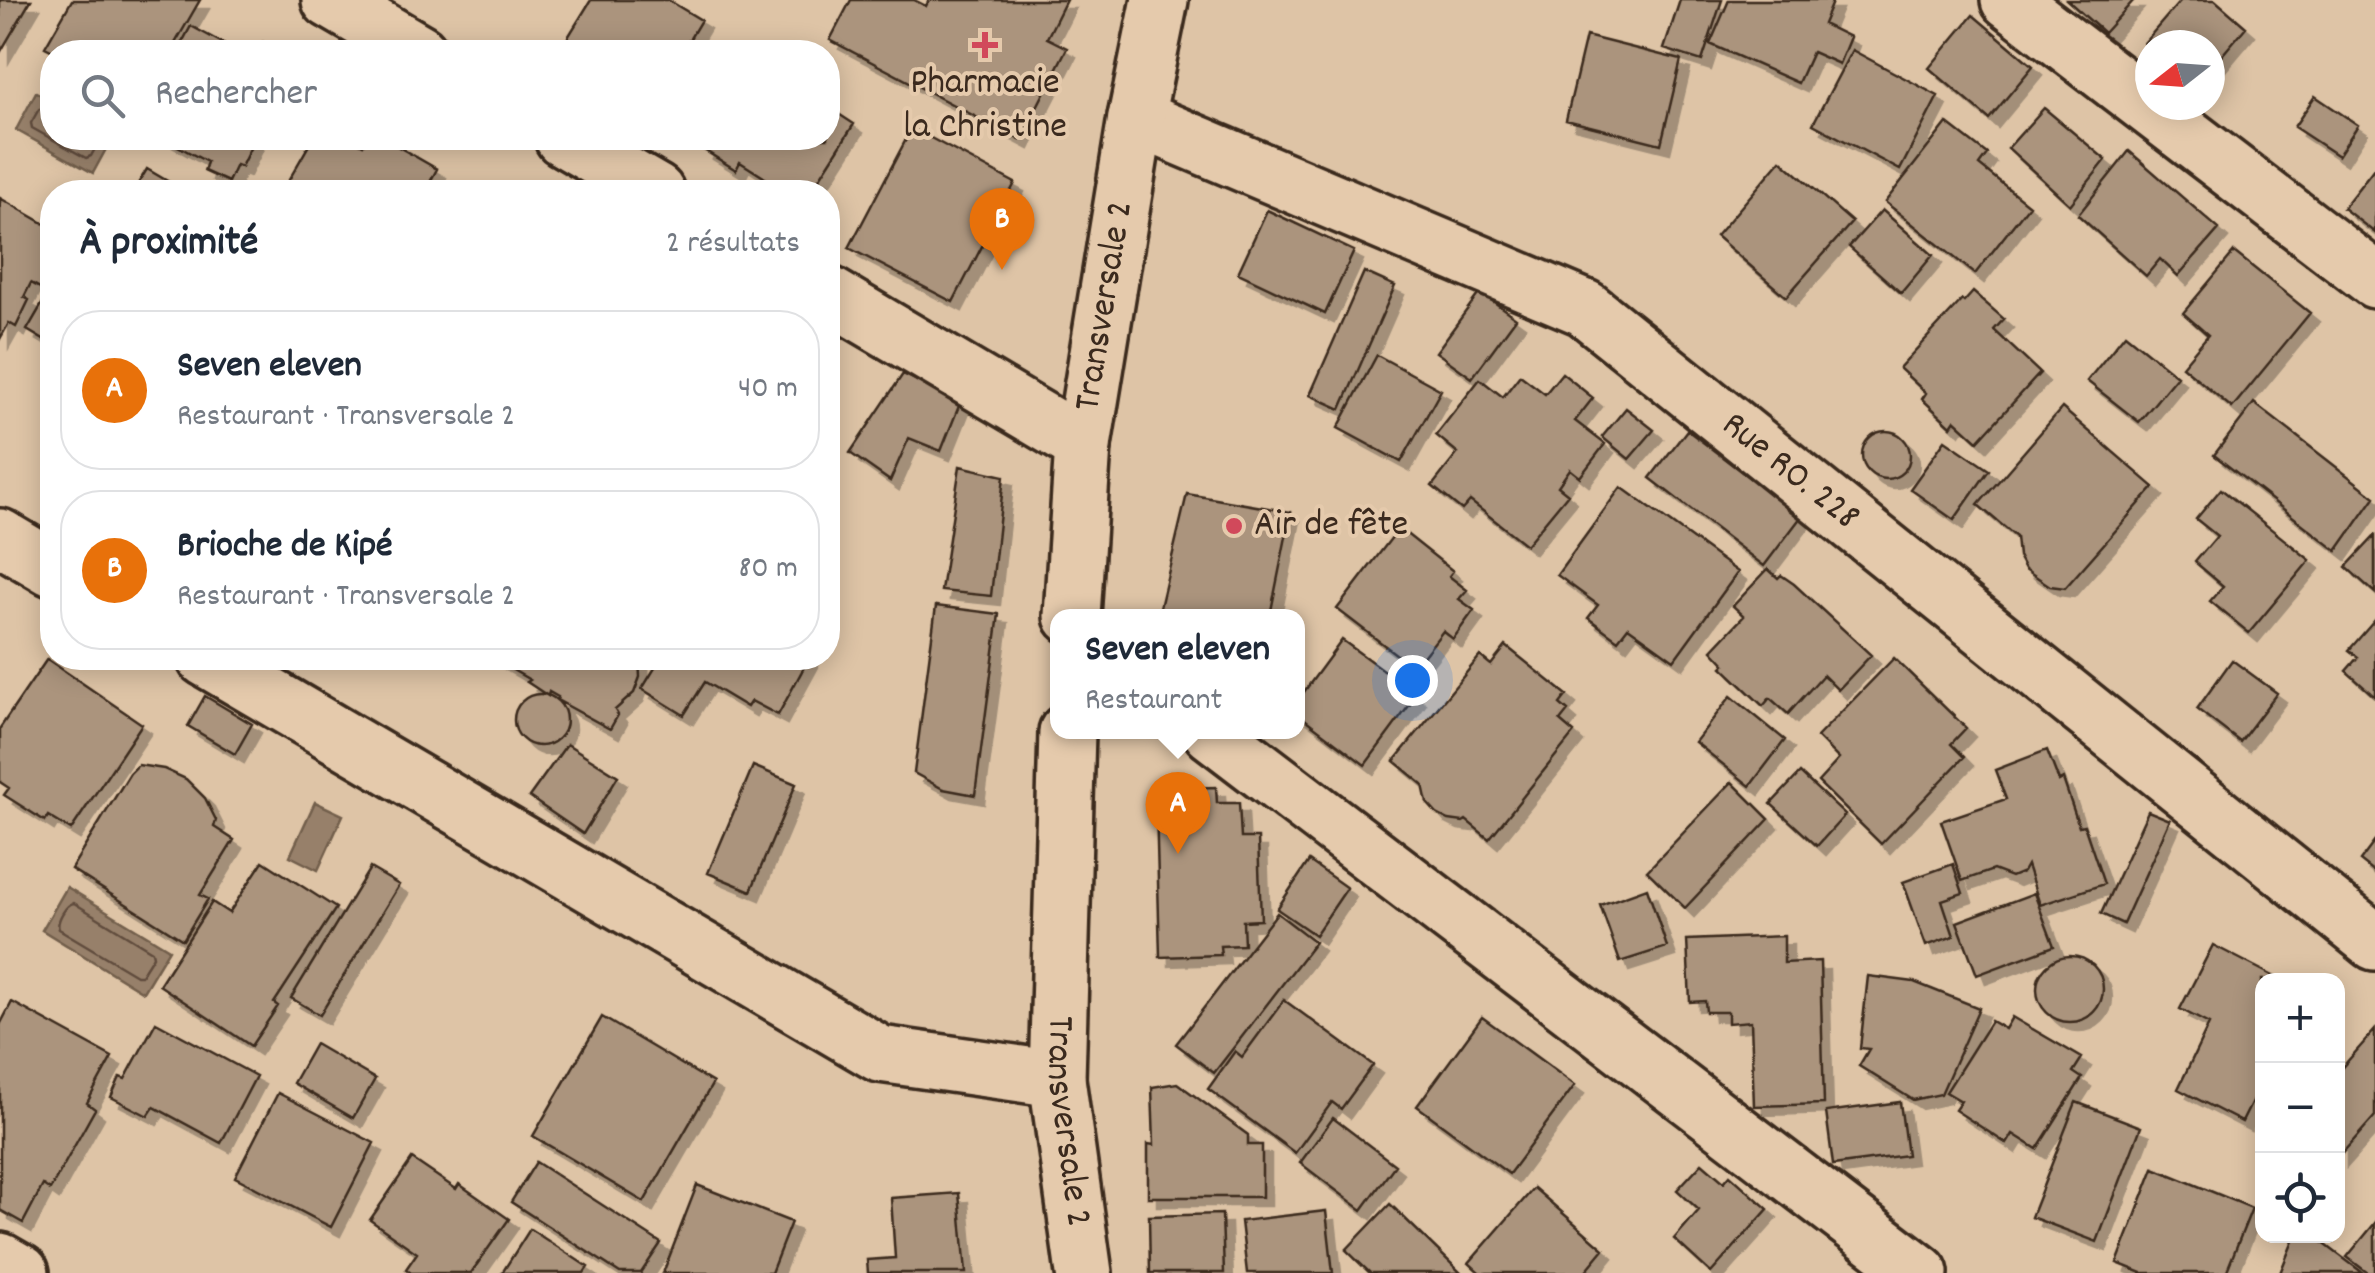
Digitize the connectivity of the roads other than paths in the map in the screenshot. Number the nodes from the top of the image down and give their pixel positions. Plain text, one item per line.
1 (330, 0) edge
2 (1160, 0) edge
3 (2009, 0) edge
4 (398, 40) edge
5 (1136, 118) junction
6 (584, 150) edge
7 (635, 180) edge
8 (2375, 280) edge
9 (840, 301) edge
10 (1084, 445) junction
11 (0, 538) edge
12 (40, 561) edge
13 (1072, 609) edge
14 (225, 670) edge
15 (1067, 739) edge
16 (1220, 739) edge
17 (2375, 942) edge
18 (1057, 1079) junction
19 (0, 1261) edge
20 (21, 1273) edge
21 (1084, 1273) edge
22 (1920, 1273) edge

1 - 4 street
2 - 5 street, Transversale 2
3 - 8 street
5 - 10 street, Transversale 2
5 - 17 street, Rue RO. 228
6 - 7 street
9 - 10 street
10 - 13 street, Transversale 2
11 - 12 street
14 - 18 street
15 - 18 street, Transversale 2
16 - 22 street
18 - 21 street, Transversale 2
19 - 20 street

